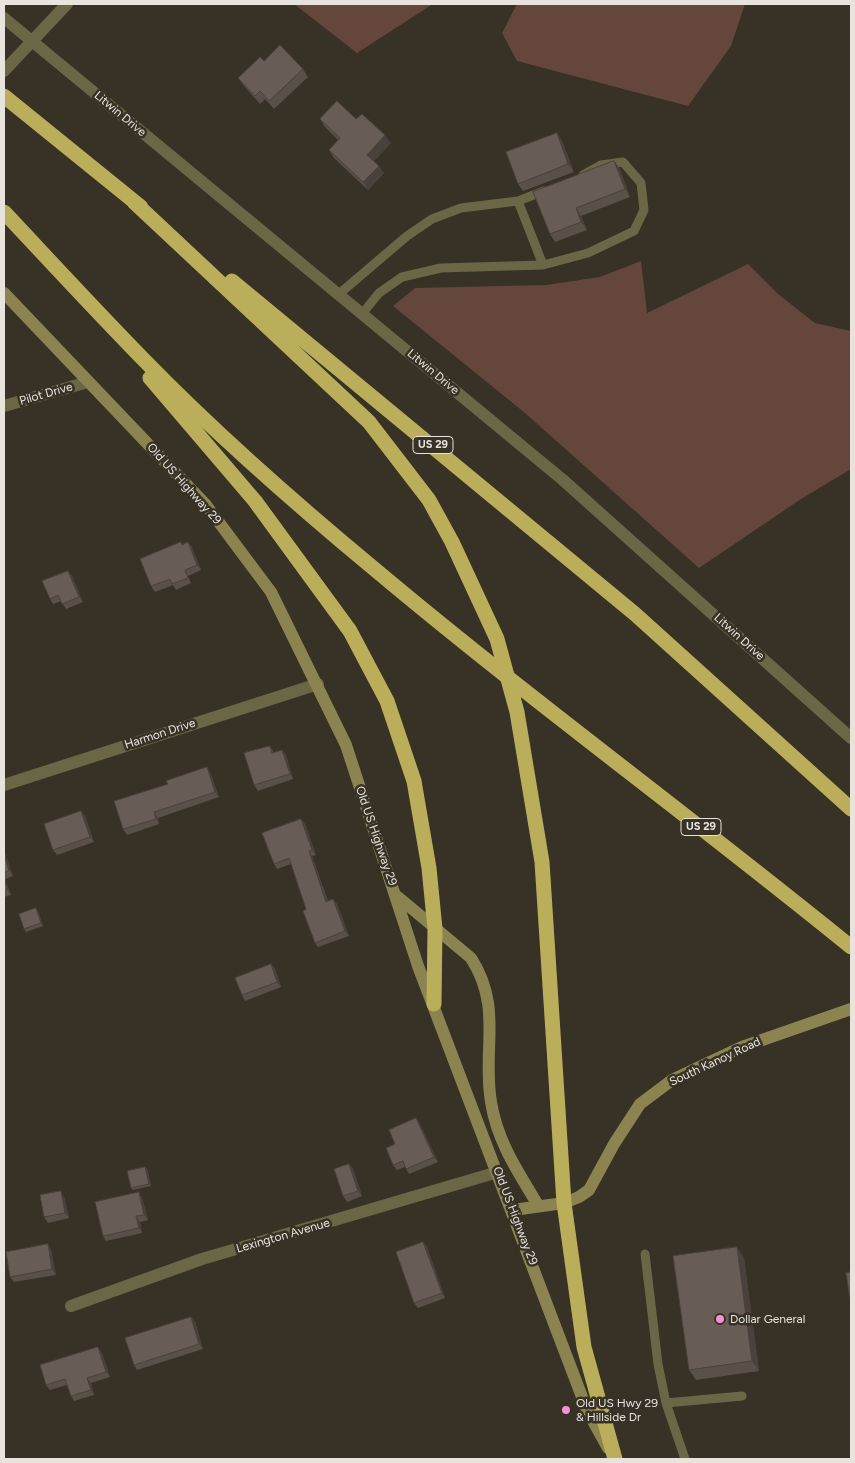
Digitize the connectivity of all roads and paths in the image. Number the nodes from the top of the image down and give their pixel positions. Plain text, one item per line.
1 (67, 4) edge
2 (4, 18) edge
3 (32, 41) junction
4 (4, 70) edge
5 (4, 96) edge
6 (574, 179) edge
7 (555, 186) edge
8 (518, 201) junction
9 (134, 202) junction
10 (4, 212) edge
11 (544, 265) junction
12 (62, 274) junction
13 (4, 293) edge
14 (339, 294) junction
15 (362, 314) junction
16 (88, 382) junction
17 (4, 406) edge
18 (318, 684) junction
19 (851, 738) edge
20 (4, 785) edge
21 (851, 809) edge
22 (397, 896) junction
23 (435, 929) junction
24 (851, 946) edge
25 (434, 1004) junction
26 (850, 1012) edge
27 (498, 1172) junction
28 (564, 1203) junction
29 (538, 1205) junction
30 (513, 1210) junction
31 (646, 1254) dead end
32 (71, 1306) dead end
33 (742, 1396) dead end
34 (666, 1403) junction
35 (614, 1459) edge
36 (685, 1459) edge

1 - 3 street
2 - 3 street, Litwin Drive
3 - 4 street
3 - 14 street, Litwin Drive
5 - 9 highway, US 29
6 - 11 lane
7 - 8 lane
8 - 11 lane
8 - 14 lane
9 - 21 highway, US 29
9 - 28 highway
10 - 12 highway, US 29
11 - 15 lane
12 - 23 highway
12 - 24 highway, US 29
13 - 16 street, Old US Highway 29
14 - 15 street, Litwin Drive
15 - 19 street, Litwin Drive
16 - 17 street, Pilot Drive
16 - 18 street, Old US Highway 29
18 - 20 street, Harmon Drive
18 - 22 street, Old US Highway 29
22 - 23 street
22 - 25 street, Old US Highway 29
23 - 25 highway
23 - 29 street
25 - 27 street, Old US Highway 29
26 - 28 street, South Kanoy Road
27 - 30 street, Old US Highway 29
27 - 32 street, Lexington Avenue
28 - 29 street, South Kanoy Road
28 - 35 highway
29 - 30 street, South Kanoy Road
30 - 35 street, Old US Highway 29
31 - 34 lane
33 - 34 lane
34 - 36 lane

